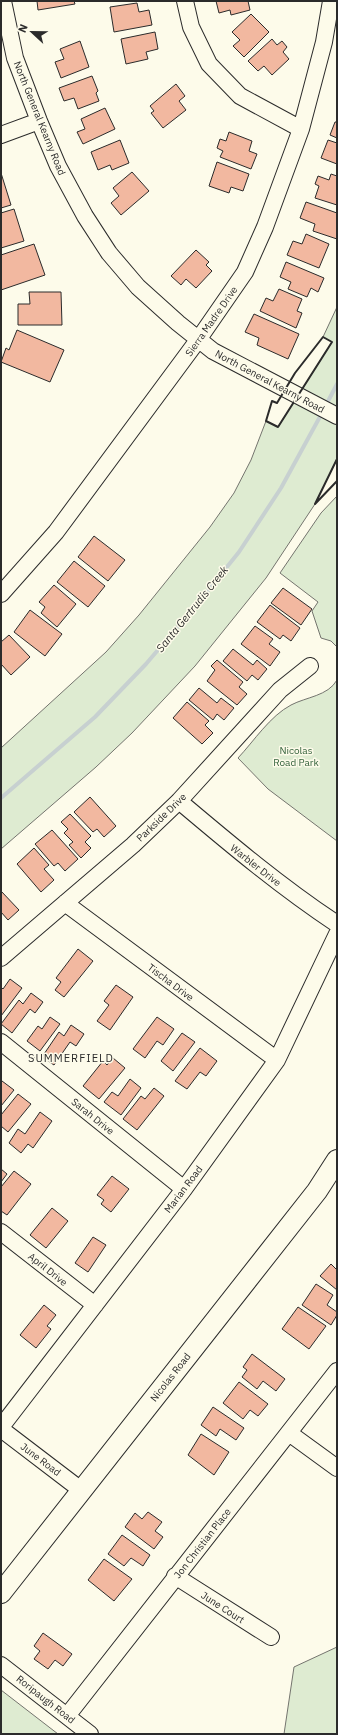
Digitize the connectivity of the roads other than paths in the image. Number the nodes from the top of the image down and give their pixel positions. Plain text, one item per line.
1 (3, 1) edge
2 (185, 1) edge
3 (331, 1) edge
4 (39, 121) junction
5 (301, 129) junction
6 (1, 135) edge
7 (198, 340) junction
8 (337, 416) edge
9 (1, 594) edge
10 (310, 666) dead end
11 (179, 801) junction
12 (65, 903) junction
13 (337, 924) edge
14 (337, 934) edge
15 (1, 958) edge
16 (1, 1042) edge
17 (277, 1060) junction
18 (337, 1160) edge
19 (184, 1189) junction
20 (1, 1232) edge
21 (95, 1305) junction
22 (337, 1371) edge
23 (1, 1428) edge
24 (289, 1434) junction
25 (337, 1468) edge
26 (81, 1490) junction
27 (175, 1576) junction
28 (1, 1593) edge
29 (271, 1637) dead end
30 (1, 1664) edge
31 (67, 1716) junction
32 (90, 1734) edge

1 - 4 street, North General Kearny Road
2 - 5 street
3 - 5 street, Sierra Madre Drive
4 - 6 street
4 - 7 street, North General Kearny Road
5 - 7 street, Sierra Madre Drive
7 - 8 street, North General Kearny Road
7 - 9 street, Sierra Madre Drive
10 - 11 street, Parkside Drive
11 - 12 street, Parkside Drive
11 - 13 street, Warbler Drive
12 - 15 street, Parkside Drive
12 - 17 street, Tischa Drive
14 - 17 street, Marian Road
16 - 19 street, Sarah Drive
17 - 19 street, Marian Road
18 - 26 main road, Nicolas Road
19 - 21 street, Marian Road
20 - 21 street, April Drive
21 - 23 street, Marian Road
22 - 24 street, Jon Christian Place
23 - 26 street, June Road
24 - 25 street
24 - 27 street, Jon Christian Place
26 - 28 main road, Nicolas Road
27 - 29 street, June Court
27 - 31 street, Jon Christian Place
30 - 31 street, Roripaugh Road
31 - 32 street, Roripaugh Road

